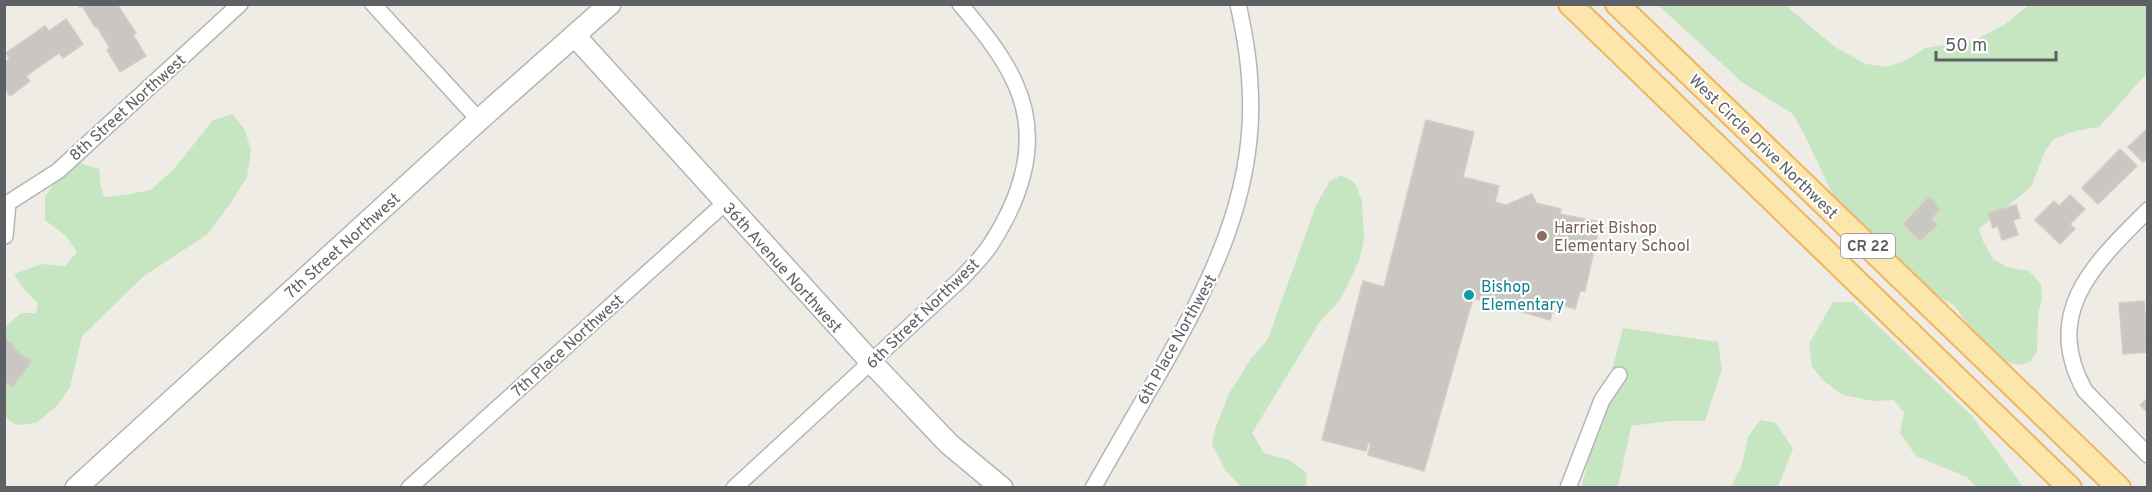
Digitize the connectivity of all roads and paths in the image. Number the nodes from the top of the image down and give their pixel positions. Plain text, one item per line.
1 (240, 4) edge
2 (373, 4) edge
3 (610, 4) edge
4 (960, 4) edge
5 (1238, 4) edge
6 (1570, 4) edge
7 (1617, 4) edge
8 (575, 36) junction
9 (479, 120) junction
10 (725, 202) junction
11 (6, 203) edge
12 (2148, 210) edge
13 (5, 236) edge
14 (871, 362) junction
15 (1619, 375) dead end
16 (2148, 455) edge
17 (76, 488) edge
18 (409, 488) edge
19 (734, 488) edge
20 (1002, 488) edge
21 (1093, 488) edge
22 (1568, 488) edge
23 (2070, 488) edge
24 (2119, 488) edge

1 - 11 street, 8th Street Northwest
2 - 9 street
3 - 8 street, 7th Street Northwest
4 - 14 street, 6th Street Northwest
5 - 21 street, 6th Place Northwest
6 - 23 main road, West Circle Drive Northwest / CR 22
7 - 24 main road, West Circle Drive Northwest / CR 22
8 - 9 street, 7th Street Northwest
8 - 10 street, 36th Avenue Northwest
9 - 17 street, 7th Street Northwest
10 - 14 street, 36th Avenue Northwest
10 - 18 street, 7th Place Northwest
11 - 13 street, 8th Street Northwest
12 - 16 street
14 - 19 street, 6th Street Northwest
14 - 20 street, 36th Avenue Northwest
15 - 22 street

